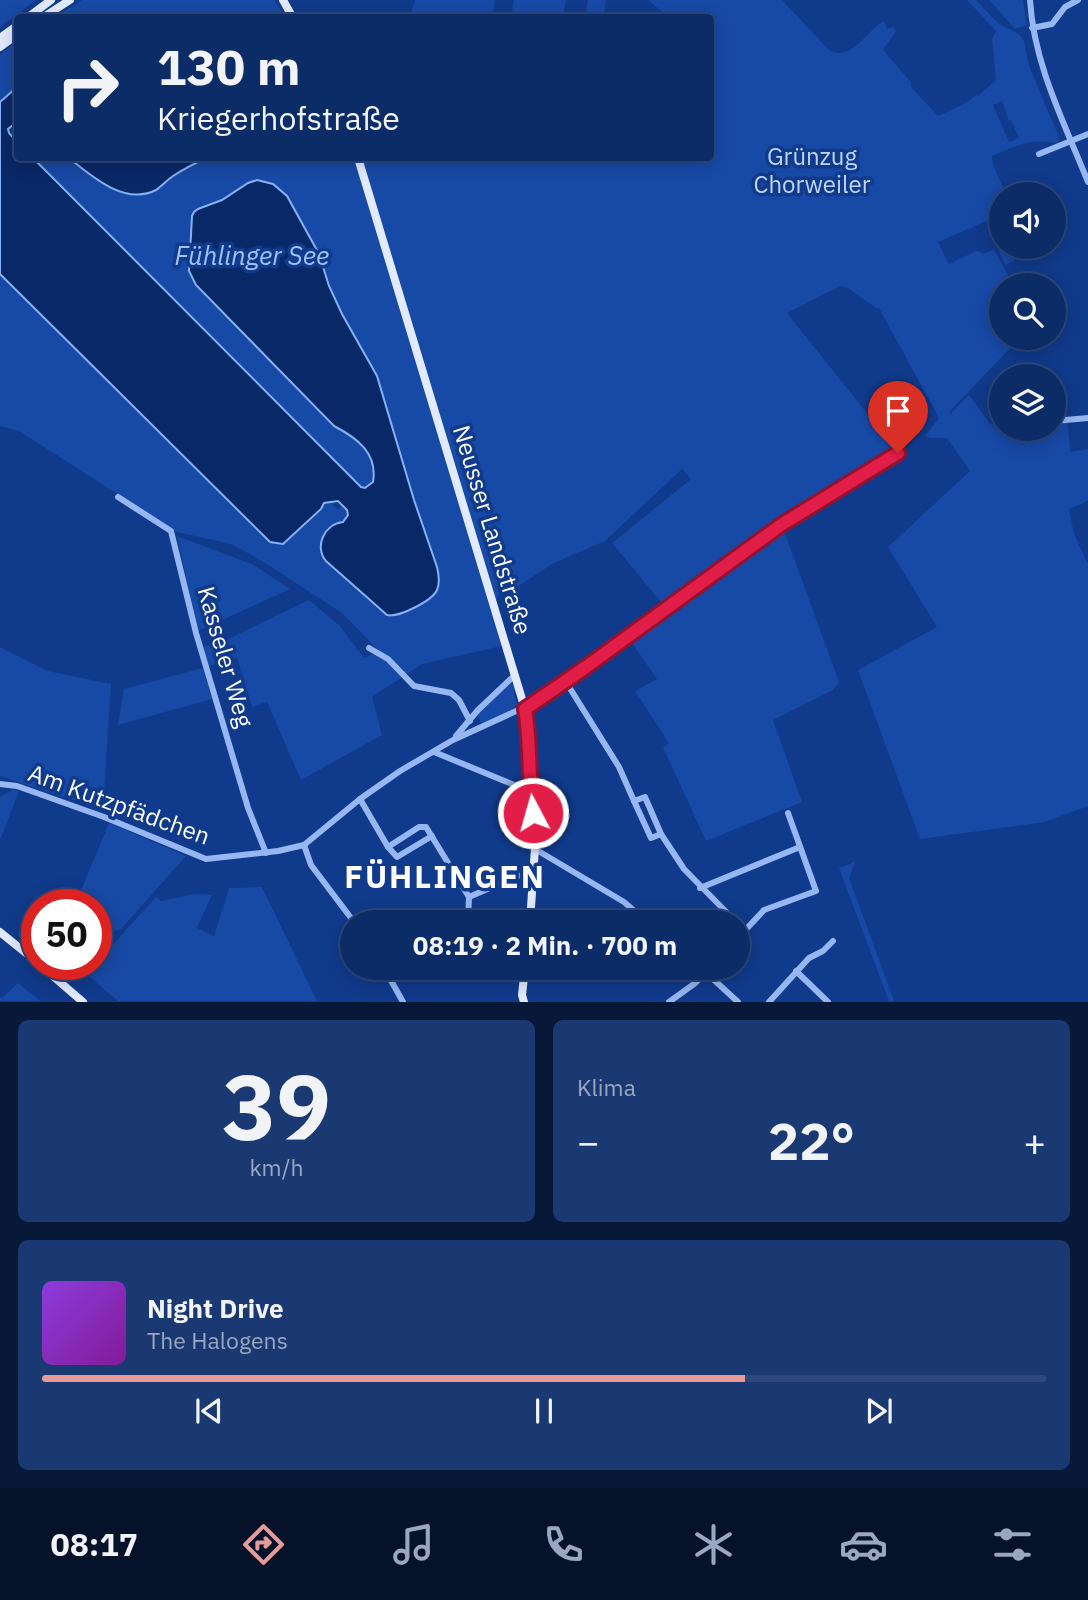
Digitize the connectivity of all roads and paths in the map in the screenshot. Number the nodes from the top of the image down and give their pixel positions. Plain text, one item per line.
1 (51, 0) edge
2 (70, 0) edge
3 (1030, 0) edge
4 (1078, 0) edge
5 (32, 14) edge
6 (48, 14) edge
7 (14, 27) edge
8 (1032, 28) junction
9 (0, 38) edge
10 (1088, 134) edge
11 (1071, 140) junction
12 (1039, 154) dead end
13 (359, 161) edge
14 (1088, 182) edge
15 (1088, 418) edge
16 (1066, 420) edge
17 (904, 450) dead end
18 (118, 497) dead end
19 (369, 648) dead end
20 (515, 675) junction
21 (566, 681) junction
22 (525, 709) junction
23 (470, 721) junction
24 (453, 740) junction
25 (434, 752) junction
26 (0, 783) edge
27 (529, 791) junction
28 (360, 799) junction
29 (634, 801) junction
30 (788, 813) dead end
31 (661, 834) junction
32 (432, 836) junction
33 (304, 845) junction
34 (388, 846) junction
35 (800, 848) junction
36 (535, 849) junction
37 (267, 853) junction
38 (534, 869) junction
39 (701, 888) junction
40 (469, 897) junction
41 (345, 910) edge
42 (468, 910) edge
43 (531, 910) edge
44 (633, 910) edge
45 (724, 910) edge
46 (750, 925) edge
47 (0, 932) edge
48 (833, 941) dead end
49 (21, 949) edge
50 (796, 971) junction
51 (58, 980) edge
52 (391, 980) edge
53 (523, 980) edge
54 (694, 980) edge
55 (717, 980) edge
56 (520, 999) edge
57 (83, 1002) edge
58 (403, 1002) edge
59 (669, 1002) edge
60 (738, 1002) edge
61 (769, 1002) edge
62 (828, 1002) edge

1 - 5 main road
2 - 6 main road
3 - 8 street
4 - 8 street
7 - 9 main road
8 - 11 street
10 - 11 street
11 - 12 street
11 - 14 street
13 - 20 main road, Neusser Landstraße
15 - 16 street
17 - 21 street
18 - 37 street, Kasseler Weg
19 - 23 street
20 - 22 main road, Neusser Landstraße
20 - 23 street
21 - 22 street
21 - 29 street
22 - 24 street
22 - 27 main road, Neusser Landstraße
23 - 24 street
24 - 25 street
25 - 27 street
25 - 28 street
26 - 37 street, Am Kutzpfädchen
27 - 36 main road, Neusser Landstraße
28 - 33 street
28 - 34 street
29 - 31 street
29 - 31 street
30 - 35 street
31 - 39 street
32 - 34 street
32 - 34 street
32 - 40 street
33 - 37 street, Am Kutzpfädchen
33 - 41 street
35 - 39 street
35 - 46 street
36 - 38 main road, Neusser Landstraße
36 - 44 street
38 - 40 street
38 - 43 main road, Neusser Landstraße
39 - 45 street
40 - 42 street
47 - 49 main road
48 - 50 street
50 - 61 street
50 - 62 street
51 - 57 main road
52 - 58 street
53 - 56 main road
54 - 59 street
55 - 60 street

